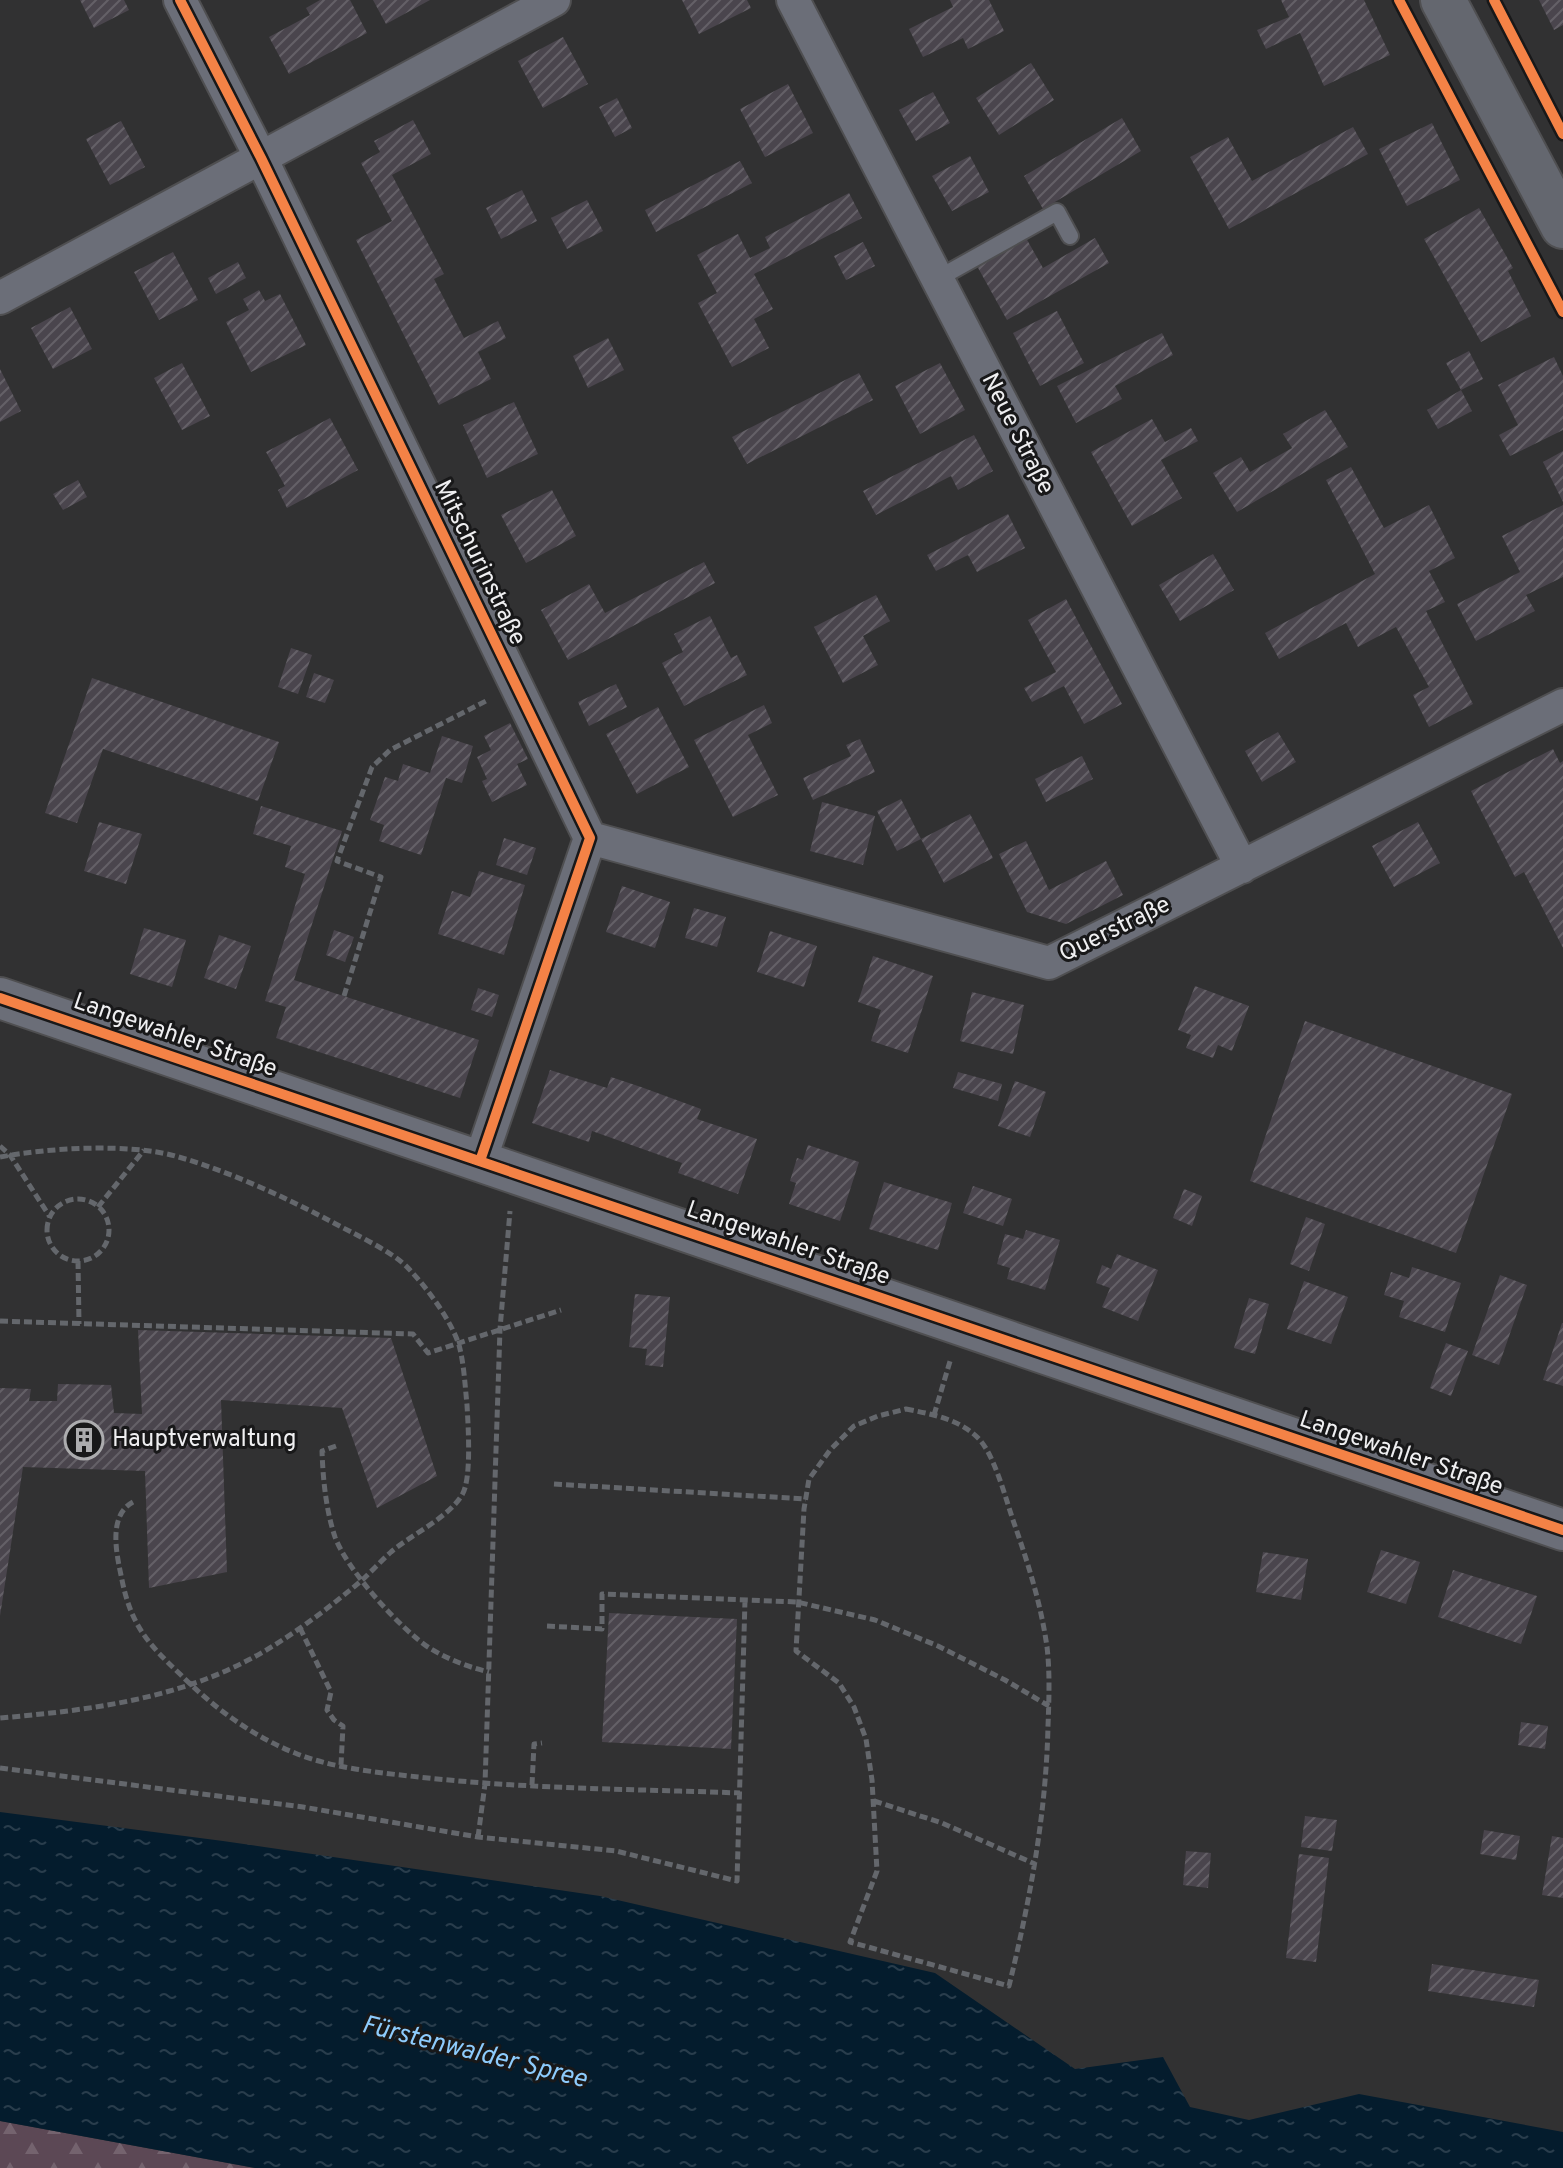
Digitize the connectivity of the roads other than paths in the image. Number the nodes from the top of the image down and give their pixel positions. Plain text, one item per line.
1 (180, 0) edge
2 (554, 0) edge
3 (793, 0) edge
4 (1443, 0) edge
5 (261, 158) junction
6 (1563, 226) edge
7 (1070, 236) dead end
8 (937, 279) junction
9 (0, 298) edge
10 (1563, 705) edge
11 (590, 838) junction
12 (1242, 867) junction
13 (0, 998) edge
14 (480, 1161) junction
15 (1563, 1530) edge

1 - 5 street, Mitschurinstraße
2 - 5 street
3 - 8 street, Neue Straße
4 - 6 main road
5 - 9 street
5 - 11 street, Mitschurinstraße
7 - 8 lane
8 - 12 street, Neue Straße
10 - 12 street, Querstraße
11 - 12 street, Querstraße
11 - 14 street
13 - 14 street, Langewahler Straße
14 - 15 street, Langewahler Straße

